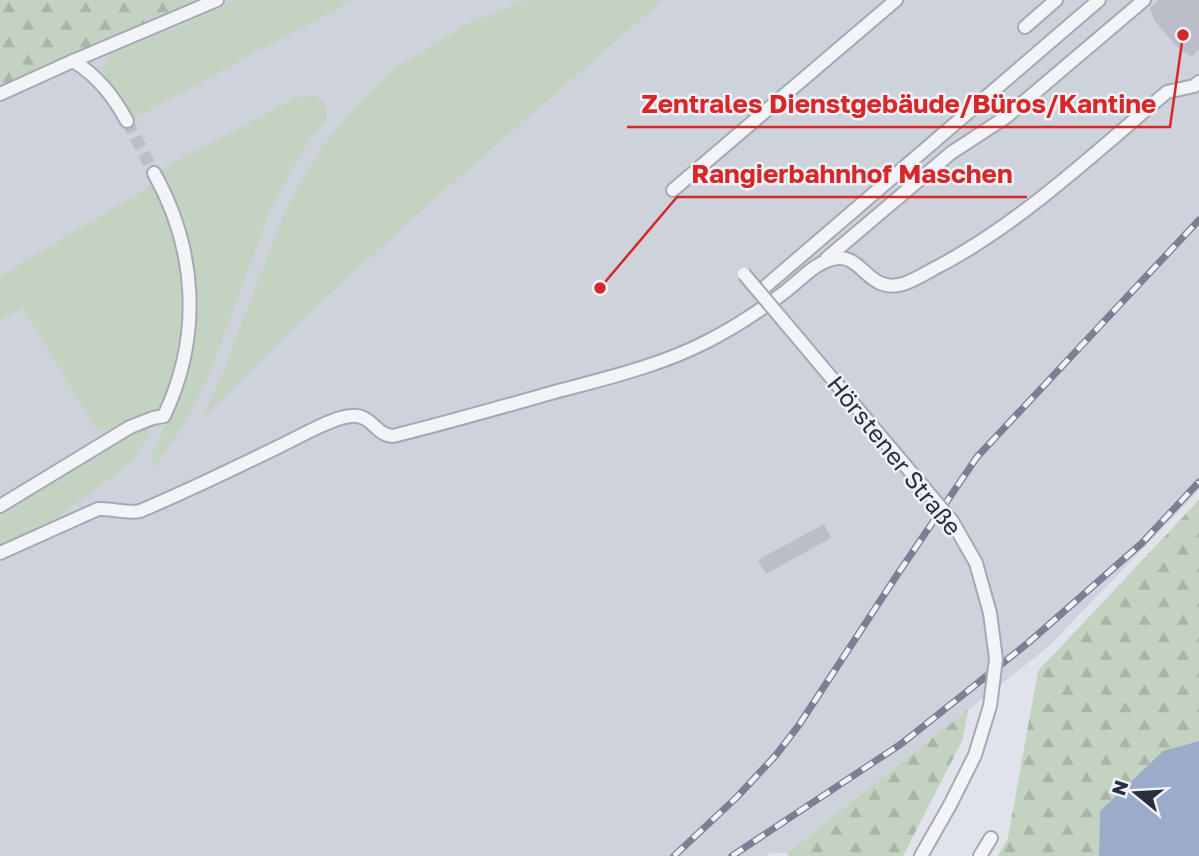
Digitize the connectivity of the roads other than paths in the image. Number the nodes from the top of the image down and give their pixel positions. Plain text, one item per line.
1 (217, 0) edge
2 (897, 0) edge
3 (1056, 0) edge
4 (1099, 0) edge
5 (1144, 0) edge
6 (1025, 27) dead end
7 (73, 61) junction
8 (1199, 82) edge
9 (0, 94) edge
10 (127, 121) tunnel mouth
11 (154, 173) tunnel mouth
12 (674, 190) dead end
13 (819, 265) junction
14 (744, 274) dead end
15 (759, 292) junction
16 (0, 506) edge
17 (0, 553) edge
18 (991, 838) dead end
19 (921, 856) edge
20 (980, 856) edge

1 - 7 street
2 - 12 street
3 - 6 street
4 - 15 street
5 - 13 street
7 - 9 street
7 - 10 street
8 - 13 street
11 - 16 street
13 - 17 street
14 - 15 street, Hörstener Straße, bridge
15 - 19 street, Hörstener Straße, bridge
18 - 20 street

